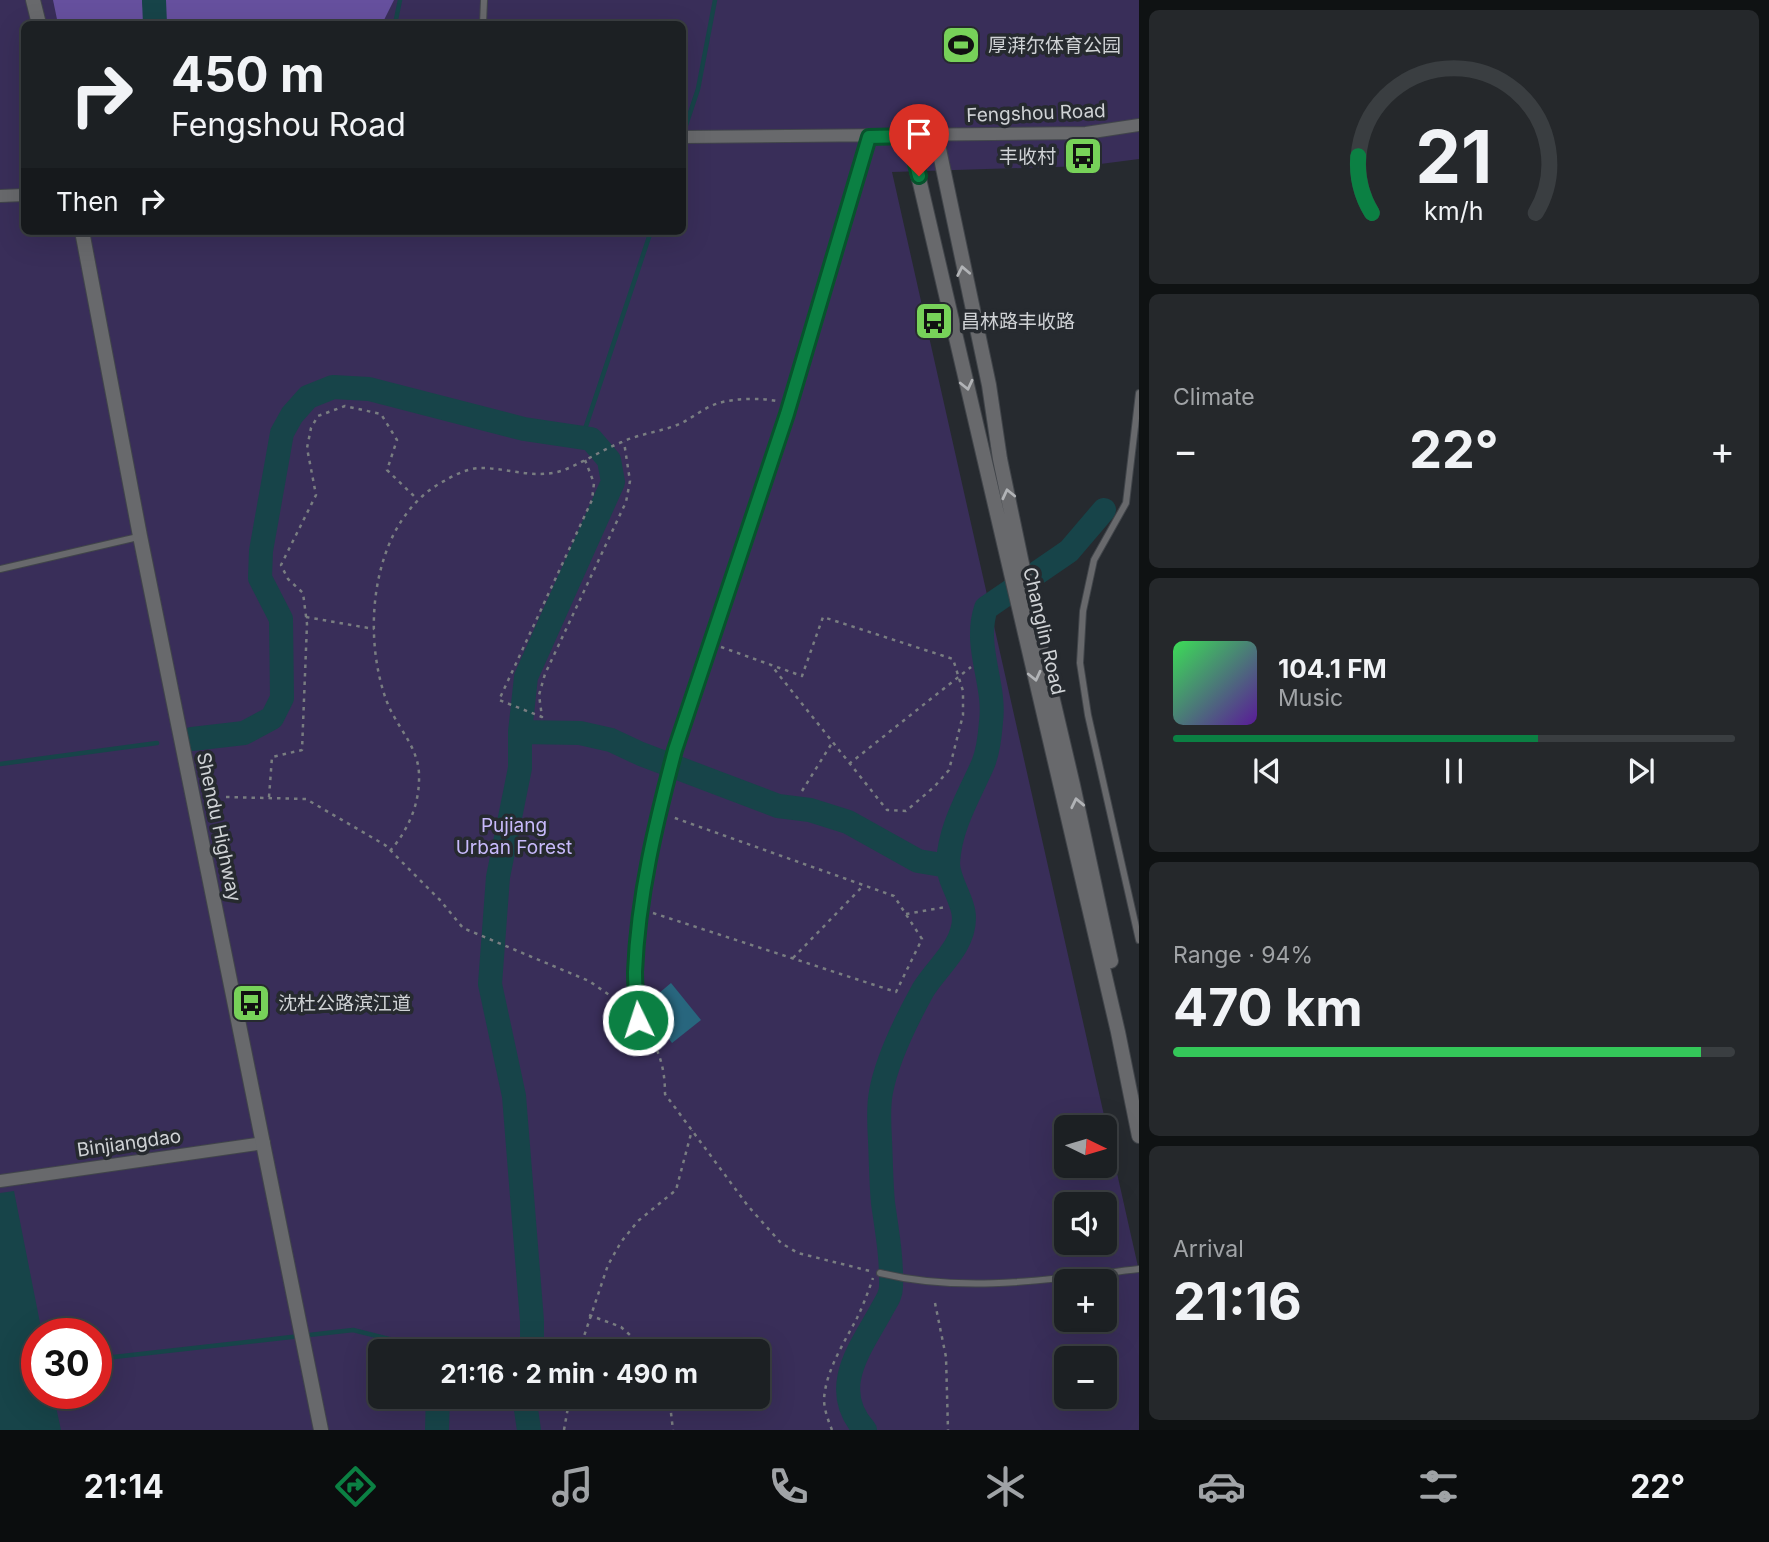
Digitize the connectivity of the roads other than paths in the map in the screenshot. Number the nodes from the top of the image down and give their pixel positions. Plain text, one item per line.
1 (33, 0) edge
2 (484, 0) edge
3 (38, 21) edge
4 (483, 21) edge
5 (1139, 125) edge
6 (936, 135) junction
7 (909, 136) junction
8 (686, 137) edge
9 (869, 137) junction
10 (21, 195) edge
11 (0, 197) edge
12 (83, 235) edge
13 (1139, 393) edge
14 (140, 536) junction
15 (1016, 563) junction
16 (0, 569) edge
17 (1025, 606) junction
18 (1139, 940) edge
19 (638, 1020) road end
20 (1139, 1086) edge
21 (1139, 1136) edge
22 (264, 1143) junction
23 (2, 1180) edge
24 (1139, 1269) edge
25 (878, 1273) road end
26 (321, 1430) edge

1 - 3 street
2 - 4 lane
5 - 6 street, Fengshou Road
6 - 7 street, Fengshou Road
15 -> 6 street, Changlin Road
7 - 9 street, Fengshou Road
7 -> 15 street, Changlin Road
8 - 9 street, Fengshou Road
9 - 19 street
10 - 11 street
12 - 14 street, Shendu Highway
13 - 18 lane
14 - 16 lane
14 - 22 street, Shendu Highway
15 - 17 street, Changlin Road
20 -> 17 street, Changlin Road
17 -> 21 street, Changlin Road
22 - 23 street, Binjiangdao
22 - 26 street, Shendu Highway
24 - 25 lane

